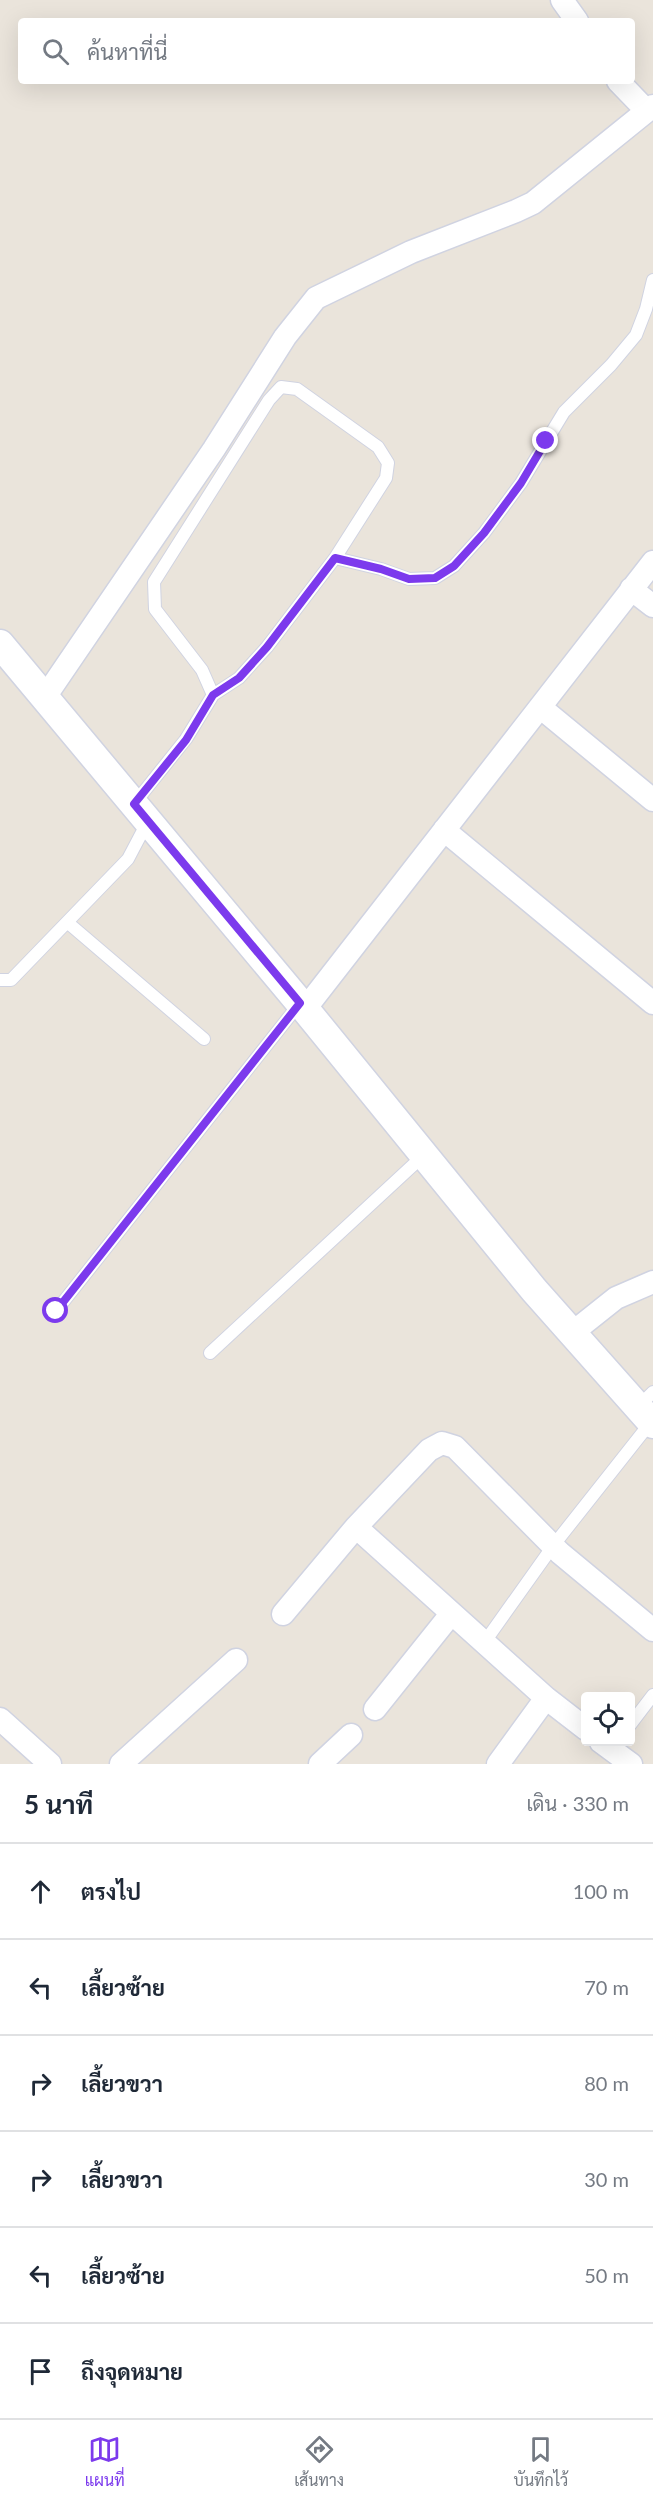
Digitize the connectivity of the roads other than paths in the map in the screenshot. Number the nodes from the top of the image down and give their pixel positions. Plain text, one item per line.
1 (562, 0) edge
2 (575, 18) edge
3 (621, 84) edge
4 (650, 109) edge
5 (653, 280) edge
6 (335, 558) junction
7 (653, 562) edge
8 (632, 589) junction
9 (653, 606) edge
10 (0, 644) edge
11 (213, 695) junction
12 (45, 697) junction
13 (540, 707) junction
14 (653, 800) edge
15 (141, 812) junction
16 (444, 830) junction
17 (67, 922) junction
18 (0, 980) edge
19 (653, 1003) edge
20 (302, 1006) junction
21 (204, 1039) dead end
22 (424, 1155) junction
23 (653, 1282) edge
24 (56, 1311) dead end
25 (572, 1333) junction
26 (210, 1353) dead end
27 (649, 1411) edge
28 (357, 1527) junction
29 (552, 1546) junction
30 (283, 1614) dead end
31 (451, 1614) junction
32 (653, 1630) edge
33 (484, 1643) junction
34 (236, 1660) dead end
35 (653, 1695) edge
36 (546, 1698) junction
37 (375, 1709) dead end
38 (635, 1718) edge
39 (0, 1719) edge
40 (581, 1726) edge
41 (351, 1735) dead end
42 (612, 1746) edge
43 (50, 1764) edge
44 (121, 1764) edge
45 (320, 1764) edge
46 (498, 1764) edge
47 (631, 1764) edge

1 - 2 street
3 - 4 street
4 - 12 street
5 - 6 lane
6 - 11 lane
6 - 11 lane
7 - 8 street
8 - 9 street
8 - 13 street
10 - 12 street
11 - 15 lane
12 - 15 street
13 - 14 street
13 - 16 street
15 - 17 lane
15 - 20 street
16 - 19 street
16 - 20 street
17 - 18 lane
17 - 21 lane
20 - 22 street
20 - 24 lane
22 - 25 street
22 - 26 lane
23 - 25 street
25 - 27 street
27 - 29 lane
28 - 29 street
28 - 30 street
28 - 31 street
29 - 32 street
29 - 33 lane
31 - 33 street
31 - 37 street
33 - 36 street
34 - 44 street
35 - 38 lane
36 - 40 street
36 - 46 street
39 - 43 street
41 - 45 street
42 - 47 street

